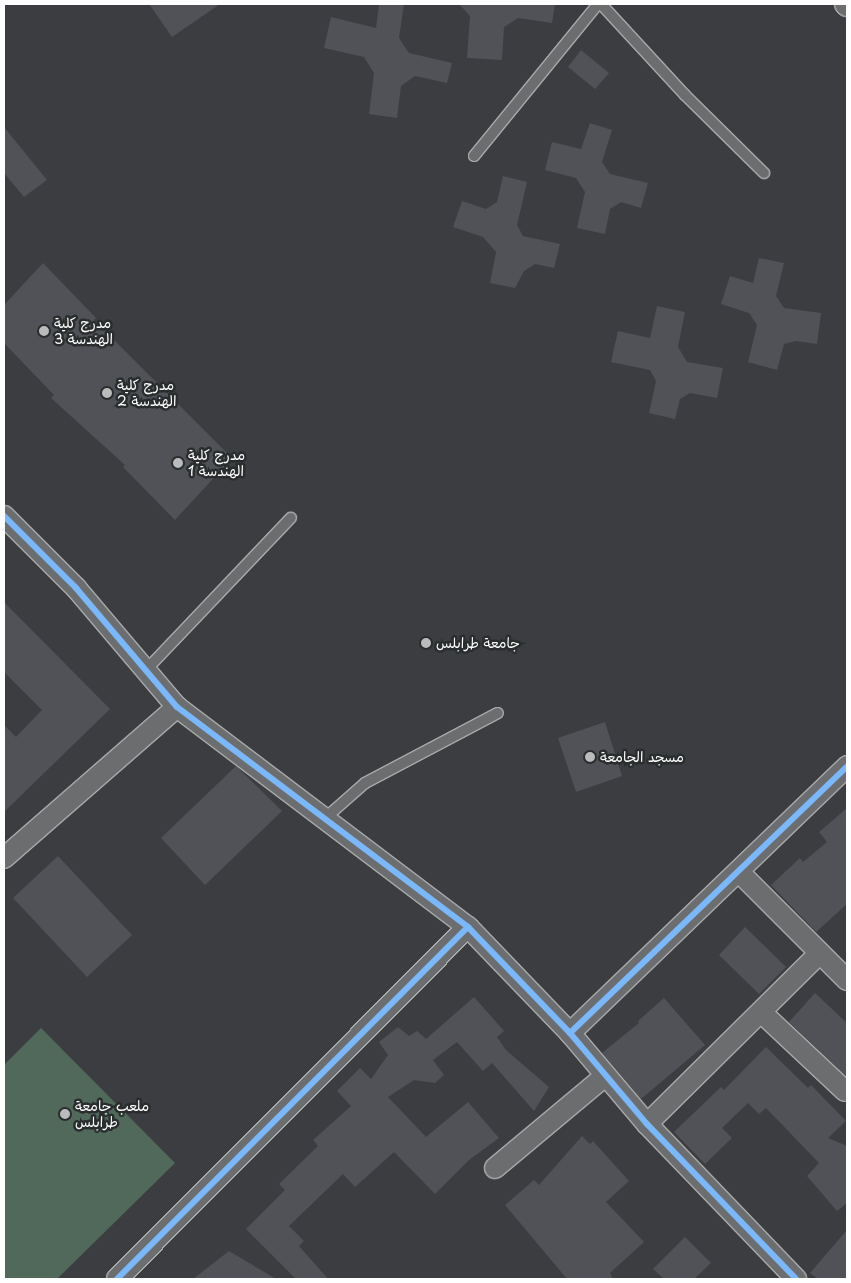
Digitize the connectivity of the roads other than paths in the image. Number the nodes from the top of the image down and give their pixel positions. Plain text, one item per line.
1 (599, 4) edge
2 (474, 156) dead end
3 (764, 173) dead end
4 (4, 516) edge
5 (291, 518) dead end
6 (146, 670) junction
7 (177, 707) junction
8 (498, 713) dead end
9 (847, 766) edge
10 (323, 820) junction
11 (4, 858) edge
12 (739, 872) junction
13 (468, 927) junction
14 (819, 954) junction
15 (847, 980) edge
16 (762, 1013) junction
17 (570, 1033) junction
18 (605, 1076) junction
19 (845, 1092) dead end
20 (647, 1124) junction
21 (495, 1168) dead end
22 (117, 1279) edge
23 (796, 1279) edge

1 - 2 lane
1 - 3 lane
4 - 6 street
5 - 6 lane
6 - 7 street
7 - 10 street
7 - 11 street
8 - 10 lane
9 - 12 street
10 - 13 street
12 - 14 street
12 - 17 street
13 - 17 street
13 - 22 street
14 - 15 street
14 - 16 street
16 - 19 street
16 - 20 street
17 - 18 street
18 - 20 street
18 - 21 street
20 - 23 street

